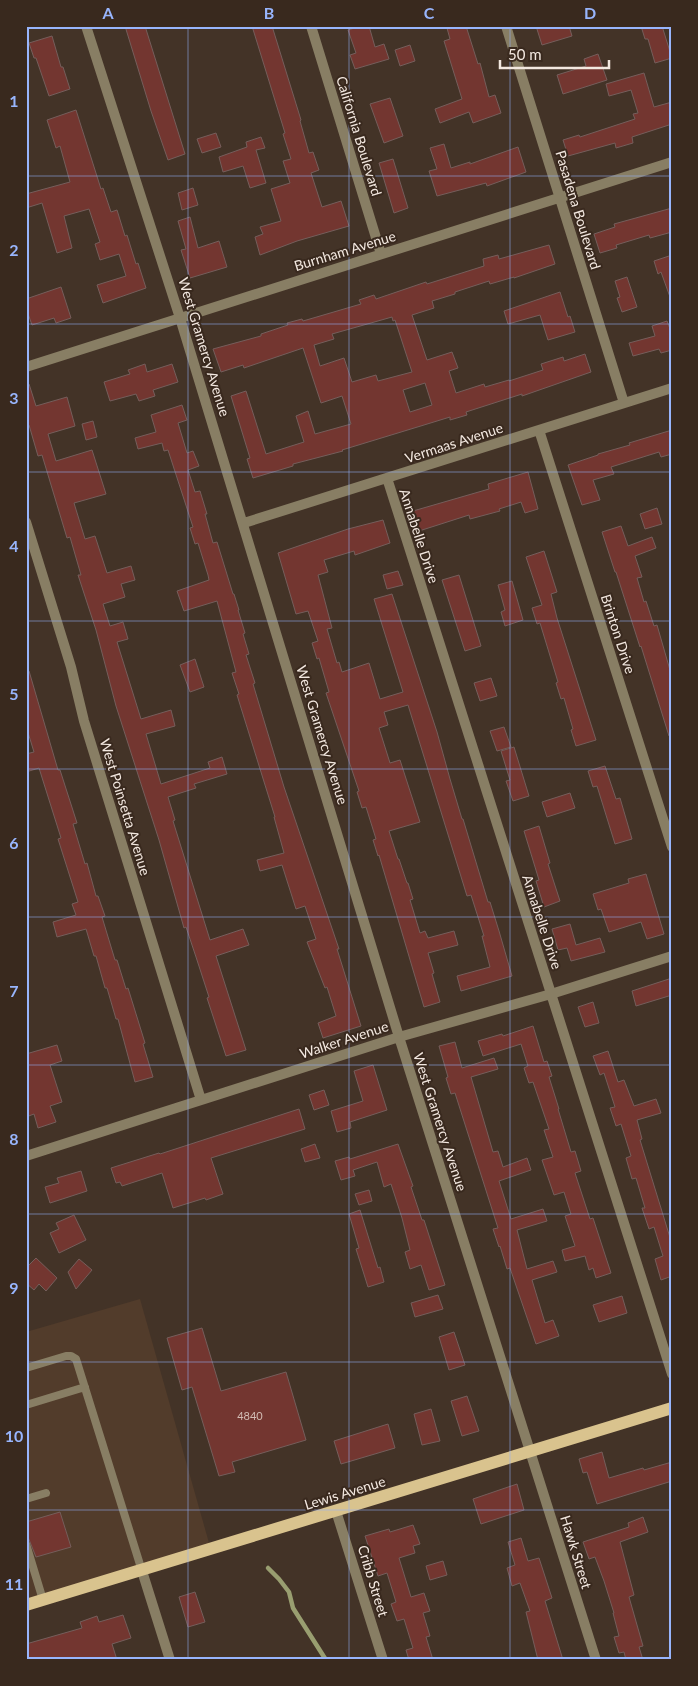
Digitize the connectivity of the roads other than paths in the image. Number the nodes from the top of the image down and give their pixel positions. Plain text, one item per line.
1 (86, 26) edge
2 (311, 26) edge
3 (506, 26) edge
4 (672, 162) edge
5 (560, 198) junction
6 (381, 254) junction
7 (180, 318) junction
8 (26, 367) edge
9 (672, 388) edge
10 (624, 403) junction
11 (538, 430) junction
12 (387, 478) junction
13 (26, 522) edge
14 (244, 523) junction
15 (672, 847) edge
16 (672, 956) edge
17 (551, 994) junction
18 (399, 1037) junction
19 (201, 1100) junction
20 (26, 1156) edge
21 (26, 1368) edge
22 (672, 1374) edge
23 (85, 1387) junction
24 (26, 1405) edge
25 (672, 1408) edge
26 (531, 1451) junction
27 (46, 1493) dead end
28 (26, 1500) edge
29 (336, 1511) junction
30 (26, 1544) edge
31 (142, 1571) junction
32 (43, 1600) junction
33 (26, 1605) edge
34 (170, 1660) edge
35 (383, 1660) edge
36 (596, 1660) edge

1 - 7 street, West Gramercy Avenue
2 - 6 street, California Boulevard
3 - 5 street, Pasadena Boulevard
4 - 5 street, Burnham Avenue
5 - 6 street, Burnham Avenue
5 - 10 street, Pasadena Boulevard
6 - 7 street, Burnham Avenue
7 - 8 street, Burnham Avenue
7 - 14 street, West Gramercy Avenue
9 - 10 street, Vermaas Avenue
10 - 11 street, Vermaas Avenue
11 - 12 street, Vermaas Avenue
11 - 15 street, Brinton Drive
12 - 14 street, Vermaas Avenue
12 - 17 street, Annabelle Drive
13 - 19 street, West Poinsetta Avenue
14 - 18 street, West Gramercy Avenue
16 - 17 street, Walker Avenue
17 - 18 street, Walker Avenue
17 - 22 street, Annabelle Drive
18 - 19 street, Walker Avenue
18 - 26 street, West Gramercy Avenue
19 - 20 street, Walker Avenue
21 - 23 lane
23 - 24 lane
23 - 31 lane
25 - 26 main road, Lewis Avenue
26 - 29 main road, Lewis Avenue
26 - 36 street, Hawk Street
27 - 28 lane
29 - 31 main road, Lewis Avenue
29 - 35 street, Cribb Street
30 - 32 lane
31 - 32 main road, Lewis Avenue
31 - 34 street
32 - 33 main road, Lewis Avenue

